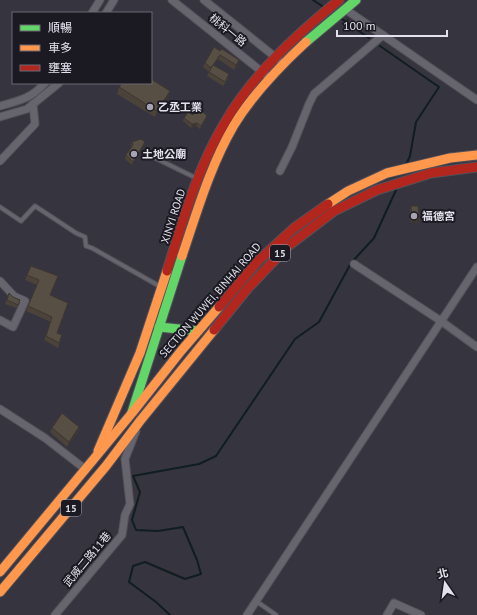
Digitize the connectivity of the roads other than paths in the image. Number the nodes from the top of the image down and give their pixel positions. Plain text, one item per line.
1 (100, 0) edge
2 (114, 0) edge
3 (172, 0) edge
4 (204, 0) edge
5 (356, 0) edge
6 (336, 2) edge
7 (343, 11) junction
8 (93, 12) edge
9 (107, 12) edge
10 (383, 35) junction
11 (276, 57) junction
12 (284, 64) junction
13 (266, 76) junction
14 (44, 84) edge
15 (58, 84) edge
16 (477, 100) edge
17 (33, 104) junction
18 (0, 106) edge
19 (0, 117) edge
20 (145, 153) dead end
21 (477, 156) edge
22 (0, 161) edge
23 (477, 167) edge
24 (280, 171) dead end
25 (203, 180) junction
26 (0, 207) edge
27 (354, 264) dead end
28 (477, 267) edge
29 (0, 281) edge
30 (162, 287) junction
31 (0, 320) edge
32 (441, 321) junction
33 (159, 327) junction
34 (198, 331) junction
35 (477, 348) edge
36 (118, 405) junction
37 (0, 409) edge
38 (132, 413) junction
39 (140, 421) junction
40 (97, 454) junction
41 (85, 469) junction
42 (0, 572) edge
43 (0, 592) edge
44 (256, 601) junction
45 (55, 615) edge
46 (247, 615) edge
47 (276, 615) edge
48 (387, 615) edge
49 (421, 615) edge

1 - 8 street
2 - 9 street
3 - 13 street, 桃科一路
4 - 11 street, 桃科一路
5 - 7 main road
6 - 11 main road, XINYI ROAD
7 - 10 street
7 - 12 main road, XINYI ROAD
10 - 16 street
10 - 24 street
11 - 12 street, 桃科一路
11 - 13 main road, XINYI ROAD
12 - 13 main road, XINYI ROAD
13 - 25 main road, XINYI ROAD
14 - 18 street
15 - 17 street
17 - 19 street
17 - 22 street
20 - 25 lane
21 - 34 main road, SECTION WUWEI, BINHAI ROAD / 15
23 - 39 main road, SECTION WUWEI, BINHAI ROAD / 15
25 - 30 main road, XINYI ROAD
25 - 33 main road, XINYI ROAD
26 - 30 lane
27 - 32 street
28 - 32 street
29 - 31 street
30 - 36 main road, XINYI ROAD
32 - 35 street
32 - 44 street
33 - 34 main road
33 - 38 main road, XINYI ROAD
34 - 38 main road, SECTION WUWEI, BINHAI ROAD / 15
36 - 38 main road
36 - 40 main road, XINYI ROAD
37 - 41 street
38 - 39 main road
38 - 40 main road, SECTION WUWEI, BINHAI ROAD / 15
39 - 43 main road, 15
39 - 45 street, 武威二路11巷
40 - 41 main road, 15
41 - 42 main road, 15
44 - 46 street
44 - 47 lane
48 - 49 street

